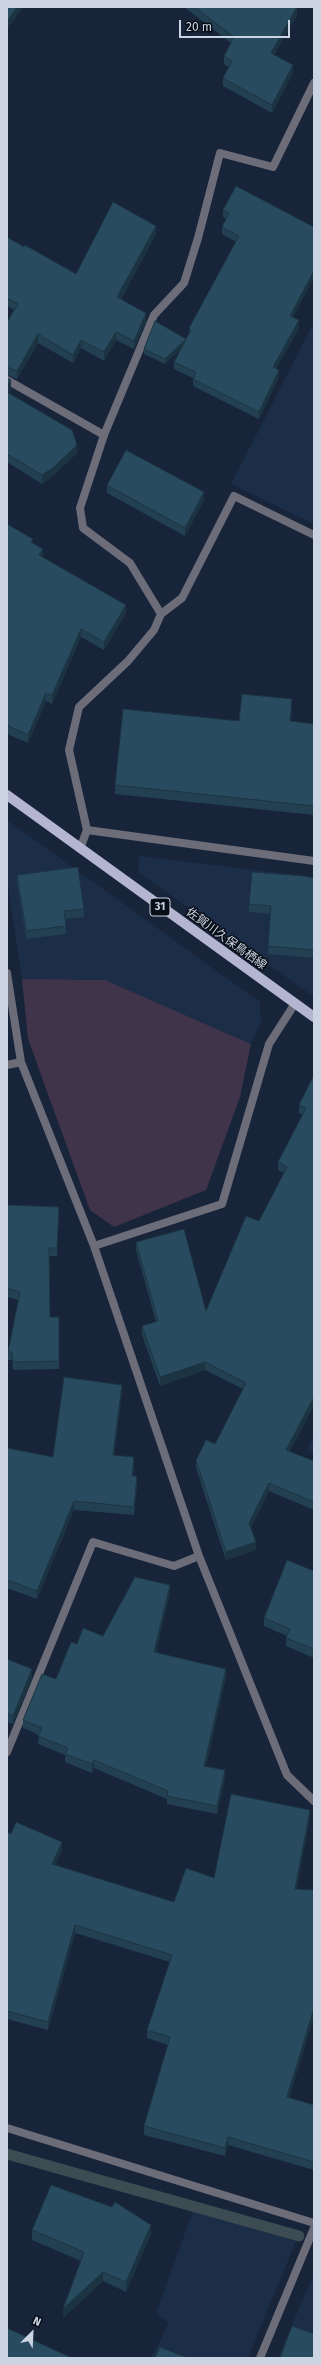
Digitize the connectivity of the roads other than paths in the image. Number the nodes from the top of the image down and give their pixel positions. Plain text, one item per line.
1 (314, 83) edge
2 (7, 380) edge
3 (104, 435) junction
4 (314, 535) edge
5 (161, 614) junction
6 (7, 795) edge
7 (87, 830) junction
8 (80, 849) junction
9 (314, 861) edge
10 (7, 974) edge
11 (294, 1005) junction
12 (314, 1017) edge
13 (21, 1062) junction
14 (7, 1066) edge
15 (94, 1246) junction
16 (199, 1556) junction
17 (7, 1752) edge
18 (314, 1800) edge
19 (7, 2128) edge
20 (314, 2223) edge
21 (314, 2228) edge
22 (260, 2358) edge

1 - 3 street
2 - 3 street
3 - 5 street
4 - 5 street
5 - 7 street
6 - 8 main road, 佐賀川久保鳥栖線 / 31
7 - 8 street
7 - 9 street
8 - 11 main road, 佐賀川久保鳥栖線 / 31
10 - 13 street
11 - 12 main road, 佐賀川久保鳥栖線 / 31
11 - 15 street
13 - 14 street
13 - 15 street
15 - 16 street
16 - 17 street
16 - 18 street
19 - 20 street
21 - 22 street

